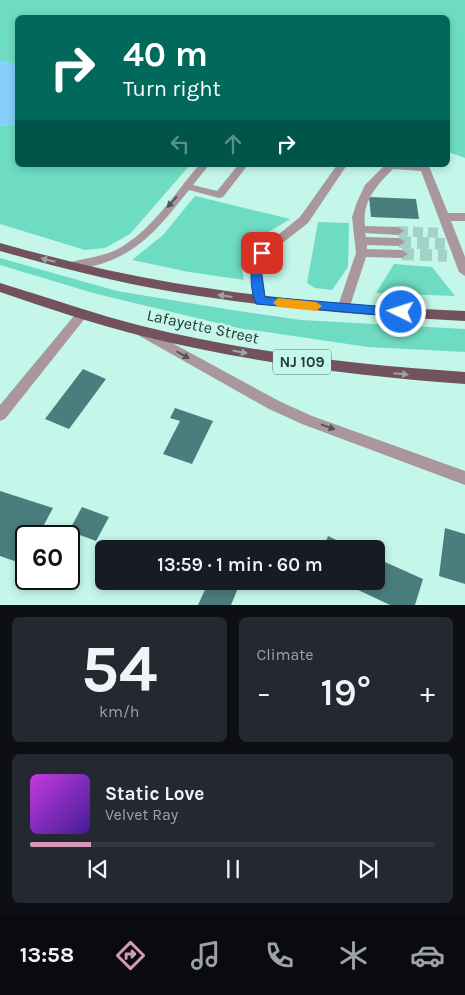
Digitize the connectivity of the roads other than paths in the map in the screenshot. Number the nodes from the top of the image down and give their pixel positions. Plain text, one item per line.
1 (202, 167) edge
2 (240, 167) edge
3 (336, 167) edge
4 (389, 167) edge
5 (408, 167) edge
6 (186, 186) junction
7 (444, 217) junction
8 (465, 217) edge
9 (361, 241) junction
10 (0, 247) edge
11 (72, 266) junction
12 (465, 272) edge
13 (0, 287) edge
14 (260, 301) junction
15 (343, 309) junction
16 (82, 314) junction
17 (465, 316) edge
18 (141, 331) junction
19 (465, 378) edge
20 (0, 415) edge
21 (465, 478) edge

1 - 6 street
2 - 6 street
3 - 14 street
4 - 9 street
5 - 7 street
6 -> 11 street
7 - 8 street
7 - 12 street
9 - 9 street
9 - 15 street
11 -> 10 main road, Lafayette Street
14 -> 11 main road, Lafayette Street
13 - 16 main road, Lafayette Street / NJ 109
14 - 15 main road, Lafayette Street
15 - 17 main road, Lafayette Street
16 - 18 main road, Lafayette Street / NJ 109
16 - 20 street
18 -> 19 main road, Lafayette Street / NJ 109
18 -> 21 street

